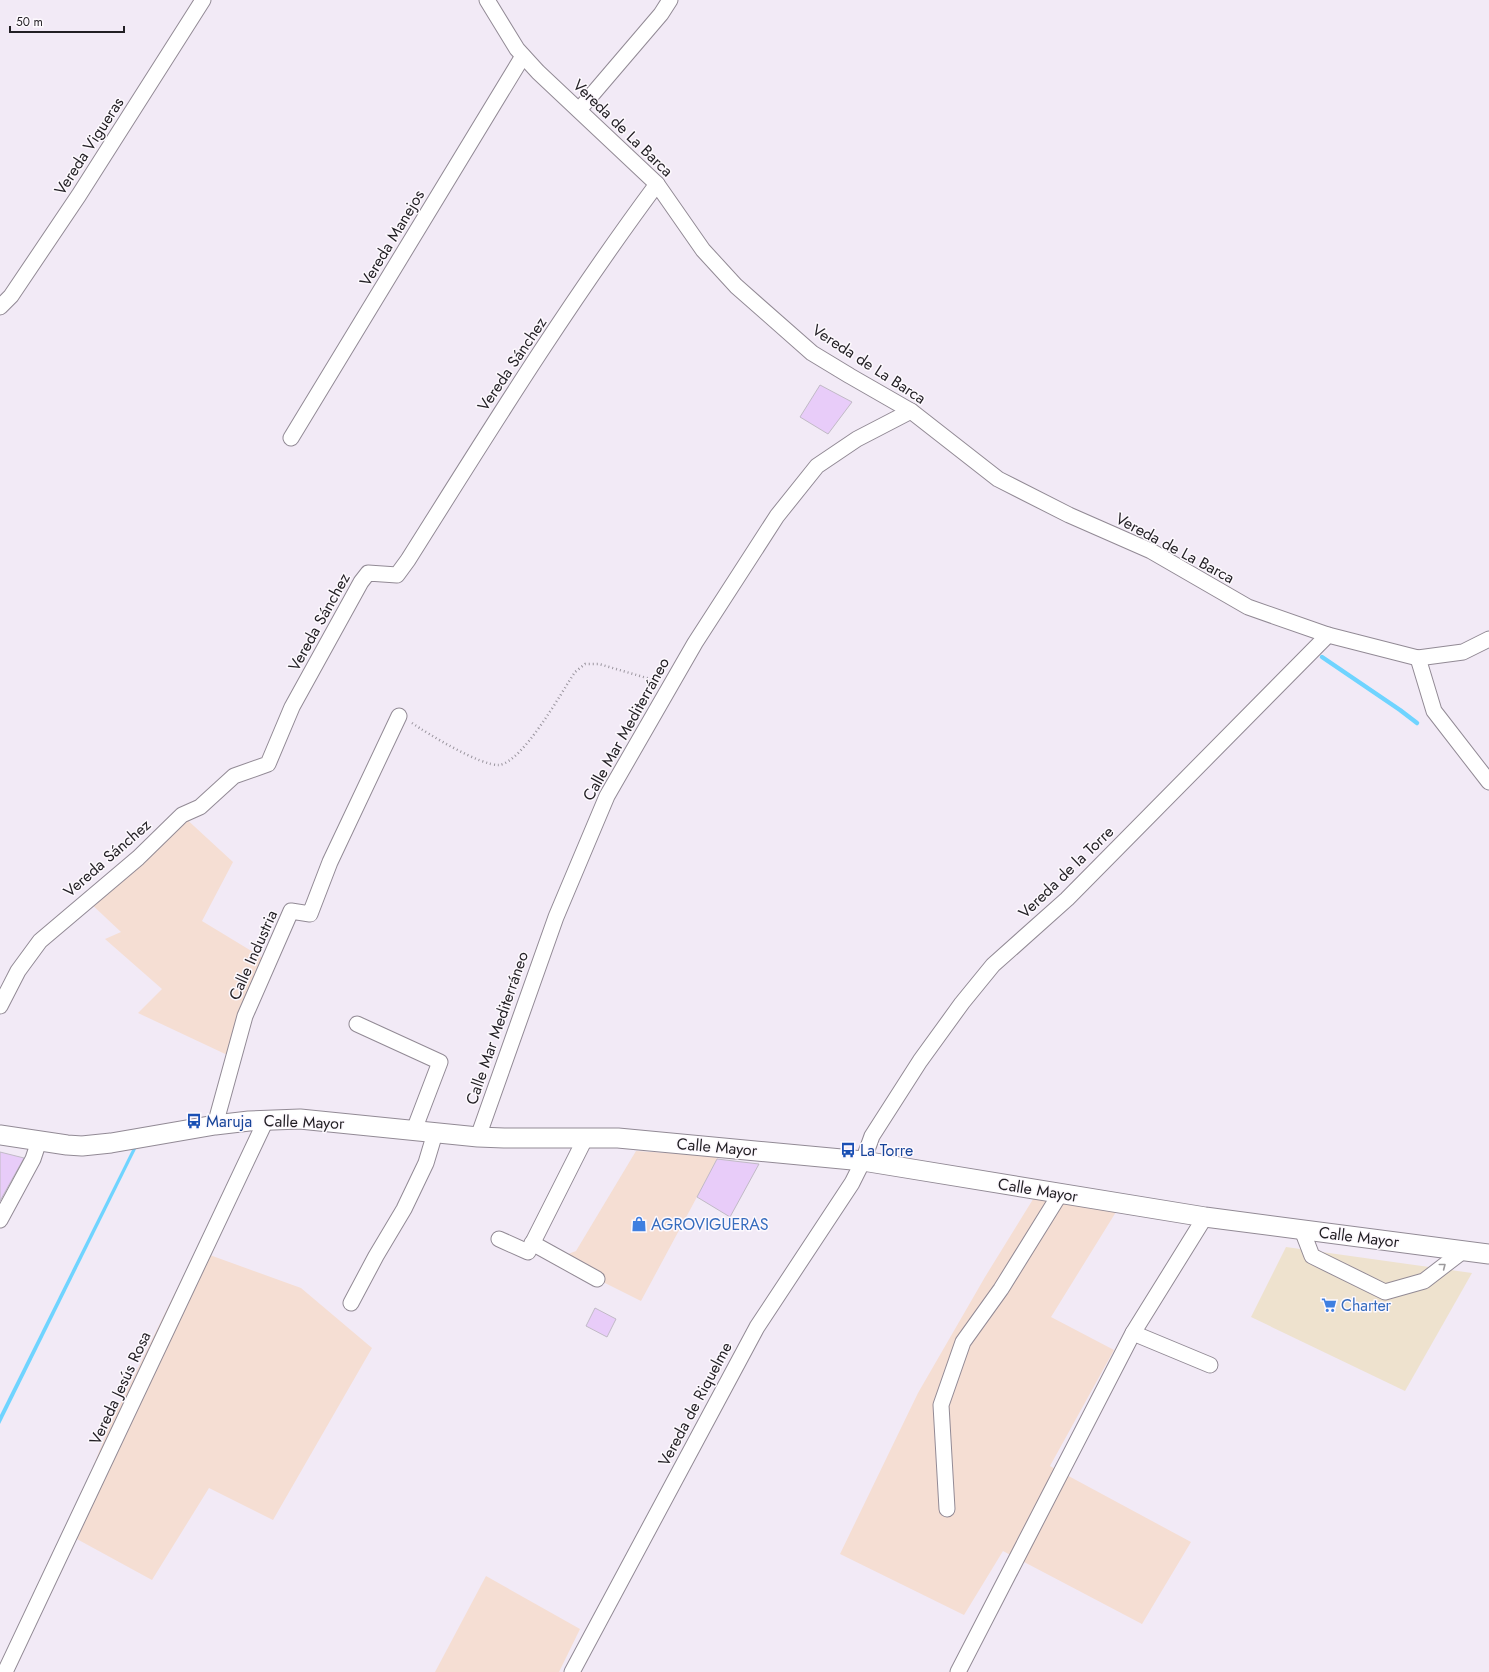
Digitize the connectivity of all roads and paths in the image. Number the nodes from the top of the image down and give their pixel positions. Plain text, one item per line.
1 (202, 0) edge
2 (487, 0) edge
3 (670, 0) edge
4 (523, 56) junction
5 (579, 110) junction
6 (657, 184) junction
7 (0, 306) edge
8 (911, 411) junction
9 (291, 438) dead end
10 (1328, 635) junction
11 (1489, 639) edge
12 (1418, 658) junction
13 (670, 686) junction
14 (399, 716) joint
15 (1489, 782) edge
16 (0, 1006) edge
17 (357, 1024) dead end
18 (266, 1120) junction
19 (215, 1125) junction
20 (414, 1130) junction
21 (435, 1133) junction
22 (0, 1135) edge
23 (478, 1137) junction
24 (586, 1137) junction
25 (39, 1142) junction
26 (863, 1161) junction
27 (1060, 1194) junction
28 (1205, 1217) junction
29 (0, 1220) edge
30 (1302, 1230) junction
31 (499, 1239) dead end
32 (532, 1243) junction
33 (1463, 1251) junction
34 (1489, 1254) edge
35 (597, 1279) dead end
36 (351, 1304) dead end
37 (1133, 1333) junction
38 (1210, 1365) dead end
39 (947, 1509) dead end
40 (5, 1672) edge
41 (572, 1672) edge
42 (958, 1672) edge

1 - 7 street, Vereda Vigueras
2 - 4 street, Vereda de La Barca
3 - 5 street
4 - 5 street, Vereda de La Barca
4 - 9 street, Vereda Manejos
5 - 6 street, Vereda de La Barca
6 - 8 street, Vereda de La Barca
6 - 16 street, Vereda Sánchez
8 - 10 street, Vereda de La Barca
8 - 13 street, Calle Mar Mediterráneo
10 - 12 street, Vereda de La Barca
10 - 26 street, Vereda de la Torre
11 - 12 street
12 - 15 street
13 - 14 path
13 - 23 street, Calle Mar Mediterráneo
14 - 19 street, Calle Industria
17 - 20 street
18 - 19 main road, Calle Mayor
18 - 20 main road, Calle Mayor
18 - 40 street, Vereda Jesús Rosa
19 - 25 main road, Calle Mayor
20 - 21 main road, Calle Mayor
21 - 23 main road, Calle Mayor
21 - 36 street
22 - 25 main road, Calle Mayor
23 - 24 main road, Calle Mayor
24 - 26 main road, Calle Mayor
24 - 32 street
25 - 29 street
26 - 27 main road, Calle Mayor
26 - 41 street, Vereda de Riquelme
27 - 28 main road, Calle Mayor
27 - 39 street
28 - 30 main road, Calle Mayor
28 - 37 street
30 - 33 main road, Calle Mayor
30 -> 33 street
31 - 32 street
32 - 35 street
33 - 34 main road, Calle Mayor
37 - 38 street
37 - 42 street

